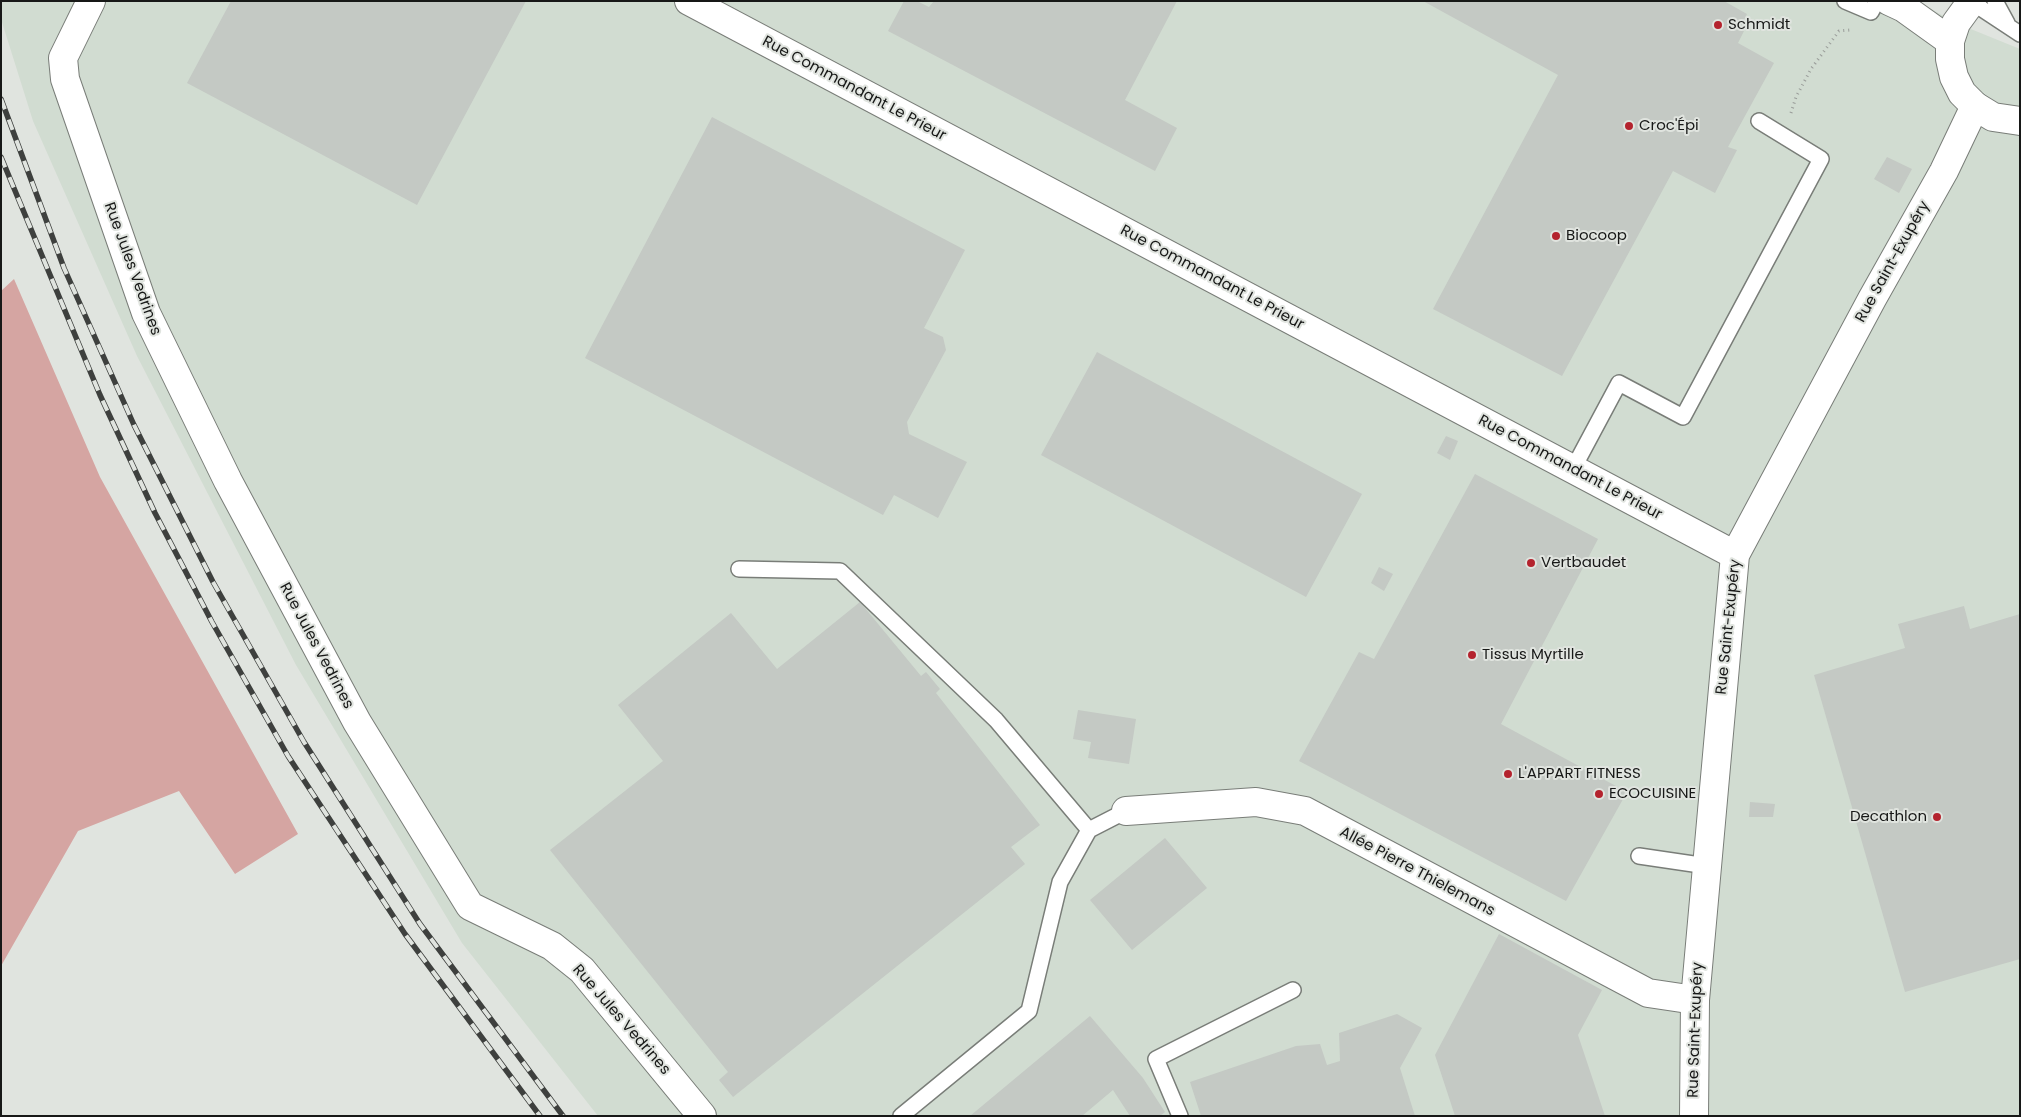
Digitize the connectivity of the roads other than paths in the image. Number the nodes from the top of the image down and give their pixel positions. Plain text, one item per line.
1 (91, 1) edge
2 (689, 1) edge
3 (1845, 1) edge
4 (1877, 1) edge
5 (1889, 1) edge
6 (1971, 1) edge
7 (1995, 1) edge
8 (2015, 30) edge
9 (1950, 41) junction
10 (1975, 106) junction
11 (1759, 121) dead end
12 (2020, 121) edge
13 (1573, 469) junction
14 (1735, 555) junction
15 (739, 569) dead end
16 (1126, 811) joint
17 (1089, 830) junction
18 (1639, 856) dead end
19 (1707, 866) junction
20 (1293, 990) dead end
21 (1694, 1000) junction
22 (702, 1116) edge
23 (901, 1116) edge
24 (1180, 1116) edge
25 (1694, 1116) edge

1 - 22 street, Rue Jules Vedrines
2 - 13 street, Rue Commandant Le Prieur
3 - 4 lane
5 - 9 street
6 - 8 lane
6 - 9 street
7 - 8 lane
9 - 10 street
10 - 12 street
10 - 14 street, Rue Saint-Exupéry
11 - 13 lane
13 - 14 street, Rue Commandant Le Prieur
14 - 19 street, Rue Saint-Exupéry
15 - 17 lane
16 - 17 lane
16 - 21 street, Allée Pierre Thielemans
17 - 23 lane
18 - 19 lane
19 - 21 street, Rue Saint-Exupéry
20 - 24 lane
21 - 25 street, Rue Saint-Exupéry

